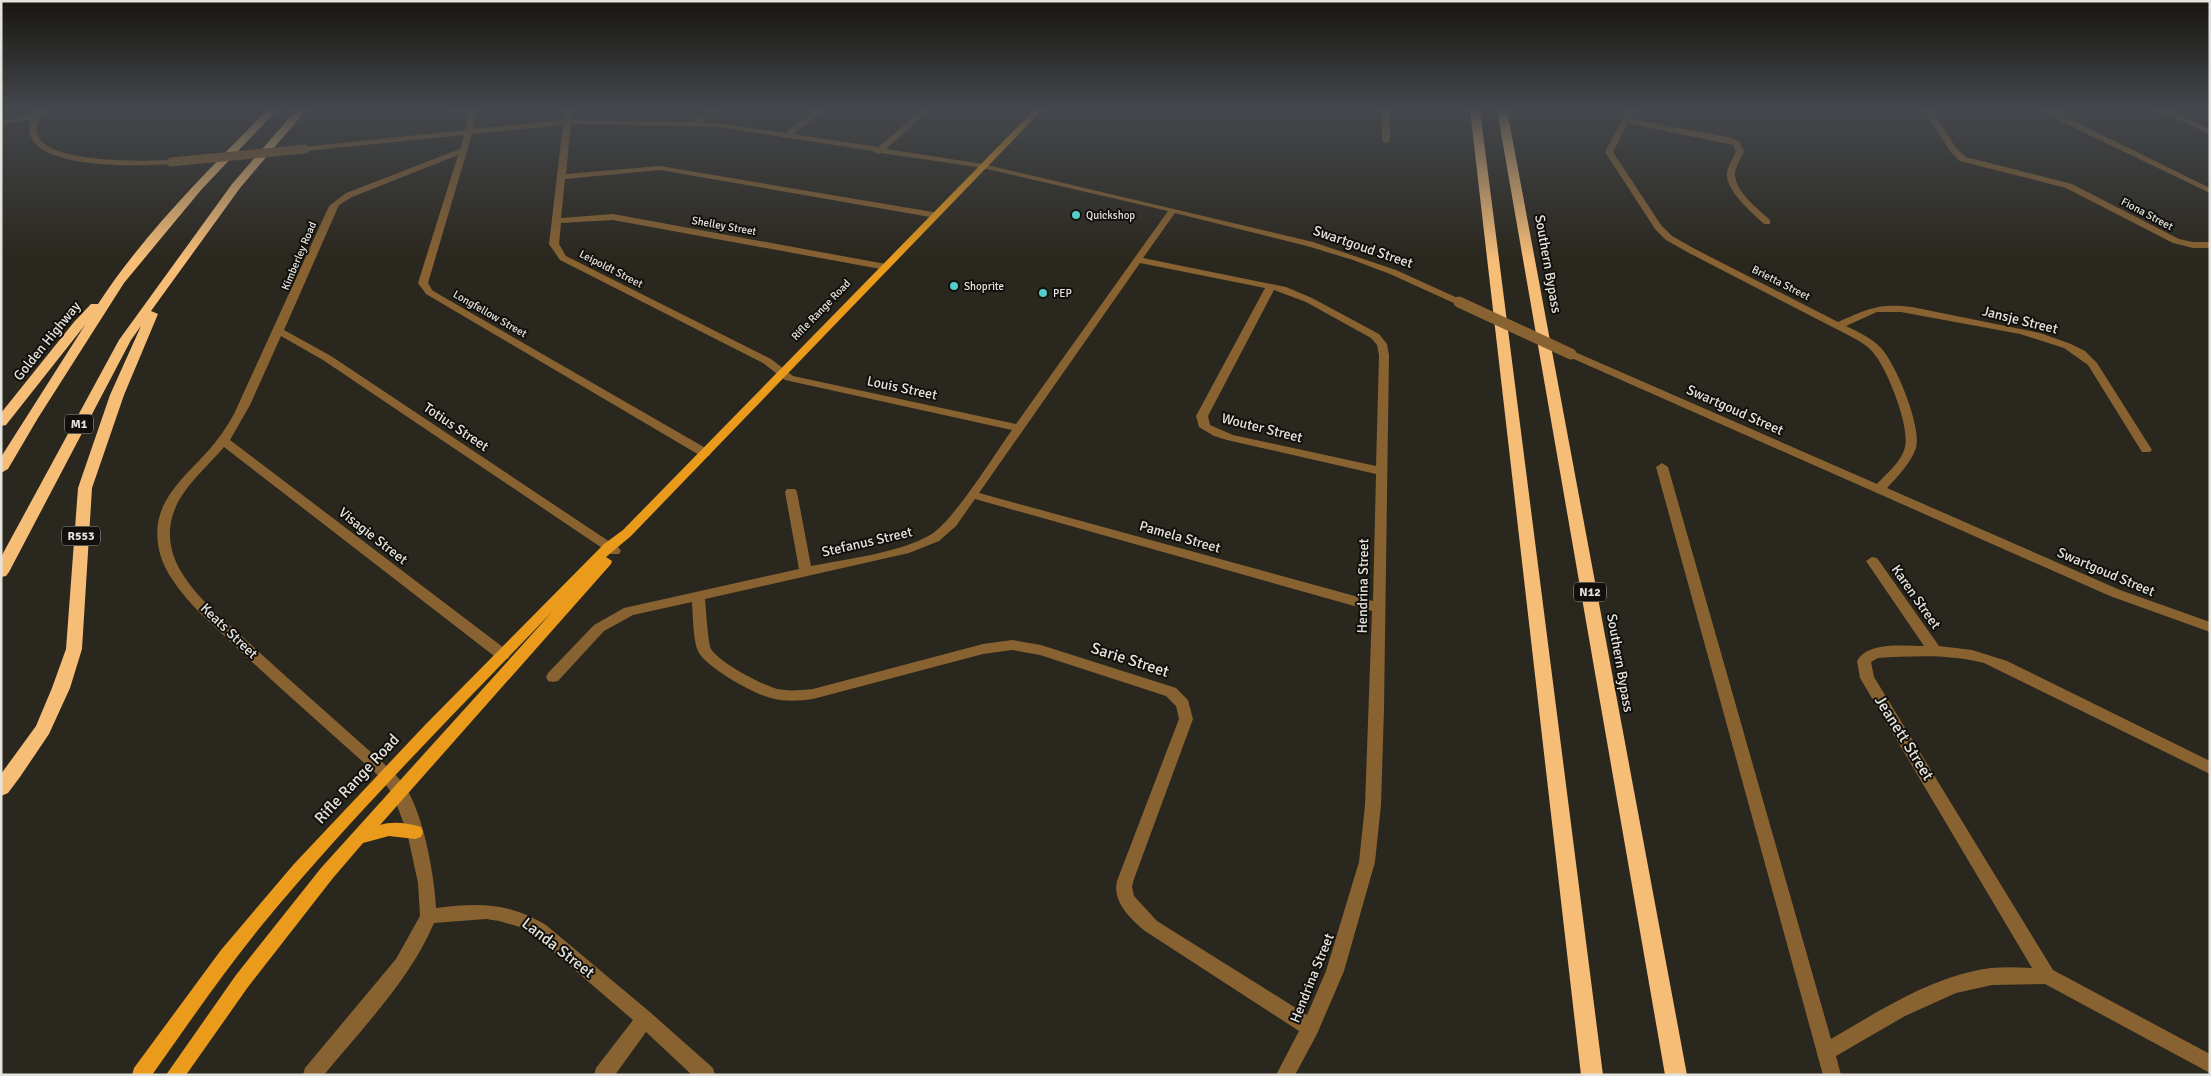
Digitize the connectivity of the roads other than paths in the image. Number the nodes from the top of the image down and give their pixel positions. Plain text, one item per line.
1 (90, 160) edge
2 (189, 160) edge
3 (224, 160) edge
4 (258, 160) edge
5 (439, 160) edge
6 (459, 160) edge
7 (564, 160) edge
8 (936, 160) edge
9 (989, 160) edge
10 (1481, 160) edge
11 (1511, 160) edge
12 (1614, 160) edge
13 (1736, 160) edge
14 (1968, 160) edge
15 (2147, 160) edge
16 (981, 168) junction
17 (562, 177) junction
18 (2210, 191) edge
19 (1172, 212) junction
20 (936, 215) junction
21 (557, 221) junction
22 (1767, 222) dead end
23 (2210, 245) edge
24 (1137, 260) junction
25 (886, 267) junction
26 (119, 281) junction
27 (166, 281) junction
28 (1271, 286) junction
29 (1839, 326) junction
30 (279, 331) junction
31 (782, 374) junction
32 (1, 422) edge
33 (1018, 428) junction
34 (224, 440) junction
35 (2146, 450) dead end
36 (705, 453) junction
37 (1662, 468) dead end
38 (1, 469) edge
39 (1381, 471) junction
40 (1879, 489) junction
41 (791, 492) dead end
42 (973, 494) junction
43 (612, 549) junction
44 (1872, 561) dead end
45 (1, 572) edge
46 (806, 572) junction
47 (698, 596) junction
48 (1379, 608) junction
49 (2210, 627) edge
50 (1934, 650) junction
51 (503, 655) junction
52 (553, 676) dead end
53 (2210, 768) edge
54 (386, 774) junction
55 (1, 788) edge
56 (400, 792) junction
57 (415, 832) junction
58 (358, 839) junction
59 (428, 916) junction
60 (2047, 976) junction
61 (645, 1019) junction
62 (1311, 1028) junction
63 (1826, 1052) junction
64 (2210, 1064) edge
65 (141, 1075) edge
66 (175, 1075) edge
67 (312, 1075) edge
68 (603, 1075) edge
69 (706, 1075) edge
70 (1284, 1075) edge
71 (1592, 1075) edge
72 (1676, 1075) edge
73 (1832, 1075) edge

1 - 2 street, Swartgoud Street, bridge
3 - 26 highway
4 - 27 highway, M1
5 - 30 street, Kimberley Road
6 - 36 street, Longfellow Street
7 - 17 street, Leipoldt Street
8 - 16 street, Swartgoud Street
9 - 16 main road, Rifle Range Road
10 - 71 highway
11 - 72 highway, Southern Bypass / N12
12 - 29 street, Brietta Street
13 - 22 street
14 - 23 street, Fiona Street
15 - 18 street
16 - 19 street, Swartgoud Street
16 - 20 main road, Rifle Range Road
17 - 20 street
17 - 21 street, Leipoldt Street
19 - 24 street, Stefanus Street
19 - 40 street, Swartgoud Street, bridge
20 - 25 main road, Rifle Range Road
21 - 25 street, Shelley Street
21 - 31 street, Leipoldt Street
24 - 28 street, Hendrina Street
24 - 33 street, Stefanus Street
25 - 31 main road, Rifle Range Road
26 - 32 highway, Golden Highway
26 - 38 highway
27 - 45 highway, M1
27 - 55 highway, R553
28 - 39 street, Hendrina Street
28 - 39 street, Wouter Street
29 - 35 street, Jansje Street
29 - 40 street, Brietta Street
30 - 34 street, Kimberley Road
30 - 43 street, Totius Street
31 - 33 street, Louis Street
31 - 36 main road, Rifle Range Road
33 - 42 street, Stefanus Street
34 - 51 street, Visagie Street
34 - 54 street, Keats Street
36 - 43 main road, Rifle Range Road
37 - 63 street
39 - 48 street, Hendrina Street
40 - 49 street, Swartgoud Street
41 - 46 street
42 - 46 street, Stefanus Street
42 - 48 street, Pamela Street
43 - 51 main road, Rifle Range Road
43 - 56 main road, Rifle Range Road
44 - 50 street, Karen Street
46 - 47 street, Stefanus Street
47 - 52 street, Stefanus Street
47 - 62 street, Sarie Street
48 - 62 street, Hendrina Street
50 - 53 street, Jeanett Street
50 - 60 street, Jeanett Street
51 - 54 main road, Rifle Range Road
54 - 56 street, Keats Street
54 - 65 main road, Rifle Range Road
56 - 57 street, Keats Street
56 - 58 main road, Rifle Range Road
57 - 58 main road
57 - 59 street, Keats Street
58 - 66 main road, Rifle Range Road
59 - 61 street, Landa Street
59 - 67 street
60 - 63 street
60 - 64 street
61 - 68 street
61 - 69 street, Landa Street
62 - 70 street, Hendrina Street
63 - 73 street

